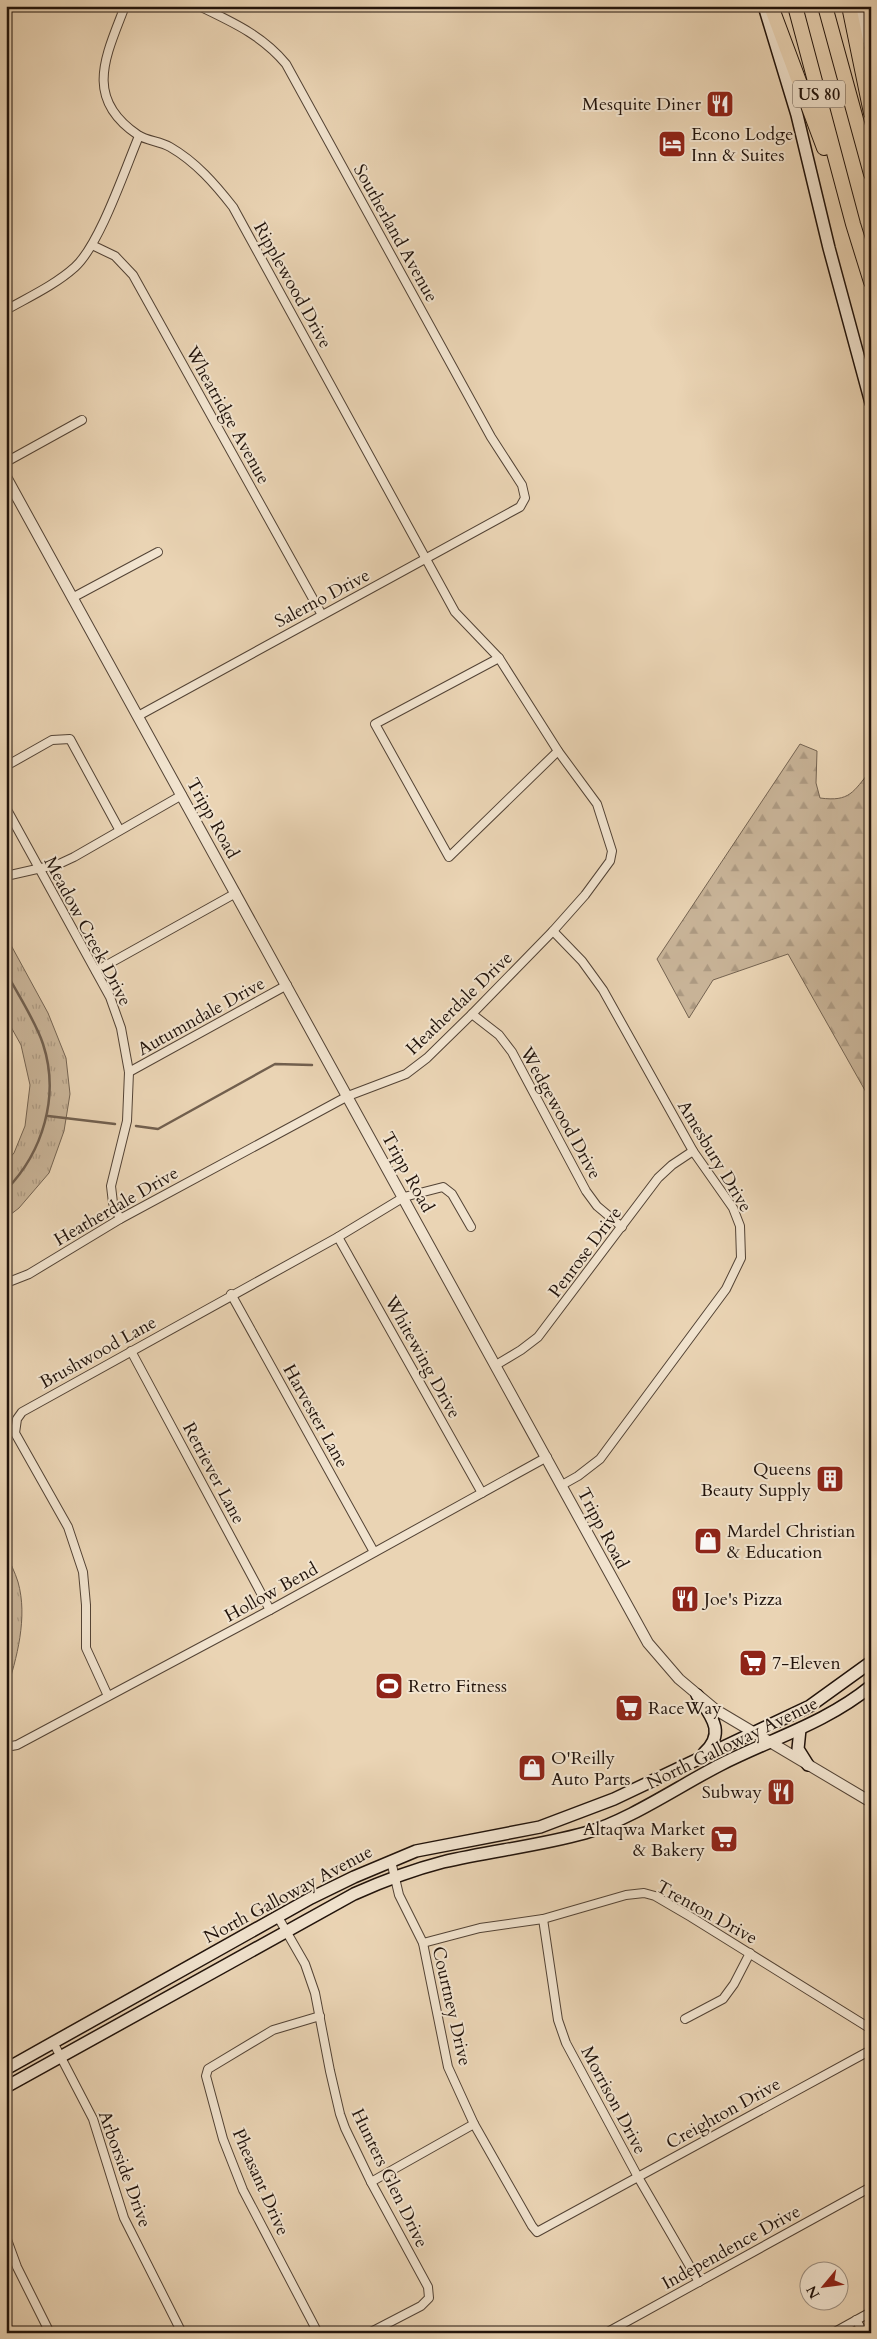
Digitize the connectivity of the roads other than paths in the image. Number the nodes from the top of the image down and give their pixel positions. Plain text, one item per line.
1 (126, 6) edge
2 (199, 6) edge
3 (764, 6) edge
4 (771, 6) edge
5 (795, 6) edge
6 (825, 6) edge
7 (849, 6) edge
8 (859, 6) edge
9 (871, 51) edge
10 (871, 113) edge
11 (140, 136) junction
12 (871, 174) edge
13 (842, 182) junction
14 (92, 245) junction
15 (871, 282) edge
16 (6, 310) edge
17 (871, 403) edge
18 (82, 420) dead end
19 (6, 462) edge
20 (6, 477) edge
21 (520, 507) joint
22 (158, 552) dead end
23 (426, 559) junction
24 (72, 598) junction
25 (455, 612) joint
26 (322, 615) junction
27 (499, 658) junction
28 (138, 716) junction
29 (558, 751) junction
30 (6, 766) edge
31 (182, 795) junction
32 (6, 808) edge
33 (119, 829) junction
34 (39, 869) junction
35 (6, 876) edge
36 (236, 893) junction
37 (553, 932) junction
38 (96, 971) junction
39 (288, 985) junction
40 (472, 1014) junction
41 (129, 1072) junction
42 (348, 1096) junction
43 (693, 1151) junction
44 (404, 1197) junction
45 (120, 1219) junction
46 (471, 1227) dead end
47 (622, 1227) junction
48 (338, 1237) junction
49 (6, 1283) edge
50 (231, 1294) junction
51 (131, 1352) junction
52 (496, 1365) junction
53 (547, 1457) junction
54 (562, 1485) junction
55 (482, 1493) junction
56 (374, 1552) junction
57 (270, 1610) junction
58 (871, 1662) edge
59 (871, 1686) edge
60 (697, 1695) junction
61 (108, 1696) junction
62 (800, 1729) junction
63 (753, 1732) junction
64 (768, 1741) junction
65 (6, 1747) edge
66 (698, 1759) junction
67 (808, 1765) junction
68 (871, 1802) edge
69 (509, 1833) junction
70 (512, 1850) junction
71 (391, 1860) junction
72 (394, 1876) junction
73 (278, 1917) junction
74 (543, 1918) junction
75 (287, 1931) junction
76 (424, 1943) junction
77 (750, 1953) junction
78 (320, 2016) junction
79 (686, 2019) dead end
80 (871, 2029) edge
81 (53, 2042) junction
82 (871, 2050) edge
83 (62, 2056) junction
84 (6, 2069) edge
85 (6, 2087) edge
86 (474, 2124) junction
87 (638, 2177) junction
88 (372, 2182) junction
89 (871, 2187) edge
90 (537, 2232) joint
91 (6, 2237) edge
92 (698, 2282) junction
93 (871, 2312) edge
94 (856, 2320) junction
95 (50, 2333) edge
96 (182, 2333) edge
97 (318, 2333) edge
98 (368, 2333) edge
99 (606, 2333) edge
100 (833, 2333) edge
101 (864, 2333) edge

1 - 11 street, Ripplewood Drive
2 - 21 street, Southerland Avenue
3 - 17 main road
4 - 13 highway
5 - 13 highway, US 80
6 - 12 highway, US 80
7 - 10 highway
8 - 9 main road
11 - 14 street
11 - 23 street, Ripplewood Drive
13 - 15 highway, US 80
14 - 16 street
14 - 26 street, Wheatridge Avenue
18 - 19 street
20 - 24 street, Tripp Road
21 - 23 street, Salerno Drive
22 - 24 street
23 - 25 street, Ripplewood Drive
23 - 26 street, Salerno Drive
24 - 28 street, Tripp Road
25 - 27 street, Heatherdale Drive
26 - 28 street, Salerno Drive
27 - 29 street, Heatherdale Drive
27 - 29 street
28 - 31 street, Tripp Road
29 - 37 street, Heatherdale Drive
30 - 33 street
31 - 33 street
31 - 36 street, Tripp Road
32 - 34 street, Meadow Creek Drive
33 - 34 street
34 - 35 street
34 - 38 street, Meadow Creek Drive
36 - 38 street
36 - 39 street, Tripp Road
37 - 40 street, Heatherdale Drive
37 - 43 street, Amesbury Drive
38 - 41 street, Meadow Creek Drive
39 - 41 street, Autumndale Drive
39 - 42 street, Tripp Road
40 - 42 street, Heatherdale Drive
40 - 47 street, Wedgewood Drive
41 - 45 street, Meadow Creek Drive
42 - 44 street, Tripp Road
42 - 45 street, Heatherdale Drive
43 - 47 street, Penrose Drive
43 - 54 street, Amesbury Drive
44 - 46 street, Brushwood Lane
44 - 48 street, Brushwood Lane
44 - 52 street, Tripp Road
45 - 49 street, Heatherdale Drive
47 - 52 street, Penrose Drive
48 - 50 street, Brushwood Lane
48 - 55 street, Whitewing Drive
50 - 51 street, Brushwood Lane
50 - 56 street, Harvester Lane
51 - 57 street, Retriever Lane
51 - 61 street, Brushwood Lane
52 - 53 street, Tripp Road
53 - 54 street, Tripp Road
53 - 55 street, Hollow Bend
54 - 60 street, Tripp Road
55 - 56 street, Hollow Bend
56 - 57 street, Hollow Bend
57 - 61 street, Hollow Bend
58 - 63 main road, North Galloway Avenue
59 - 62 main road, North Galloway Avenue
60 - 63 street, Tripp Road
60 - 66 main road
61 - 65 street, Hollow Bend
62 - 64 main road, North Galloway Avenue
62 - 67 main road
63 - 64 street, Tripp Road
63 - 66 main road, North Galloway Avenue
64 - 67 street, Tripp Road
64 - 70 main road, North Galloway Avenue
66 - 69 main road, North Galloway Avenue
67 - 68 street, Tripp Road
69 - 70 main road
69 - 71 main road, North Galloway Avenue
70 - 72 main road, North Galloway Avenue
71 - 72 street, Courtney Drive
71 - 73 main road, North Galloway Avenue
72 - 75 main road, North Galloway Avenue
72 - 76 street, Courtney Drive
73 - 75 street, Hunters Glen Drive
73 - 81 main road, North Galloway Avenue
74 - 76 street, Trenton Drive
74 - 77 street, Trenton Drive
74 - 87 street, Morrison Drive
75 - 78 street, Hunters Glen Drive
75 - 83 main road, North Galloway Avenue
76 - 86 street, Courtney Drive
77 - 79 street
77 - 80 street, Trenton Drive
78 - 88 street, Hunters Glen Drive
78 - 97 street, Pheasant Drive
81 - 83 street, Arborside Drive
81 - 84 main road, North Galloway Avenue
82 - 87 street, Creighton Drive
83 - 85 main road, North Galloway Avenue
83 - 96 street, Arborside Drive
86 - 88 street
86 - 90 street, Courtney Drive
87 - 90 street, Creighton Drive
87 - 92 street, Morrison Drive
88 - 98 street, Hunters Glen Drive
89 - 92 street, Independence Drive
91 - 95 street
92 - 99 street, Independence Drive
93 - 94 street
94 - 100 street
94 - 101 street

